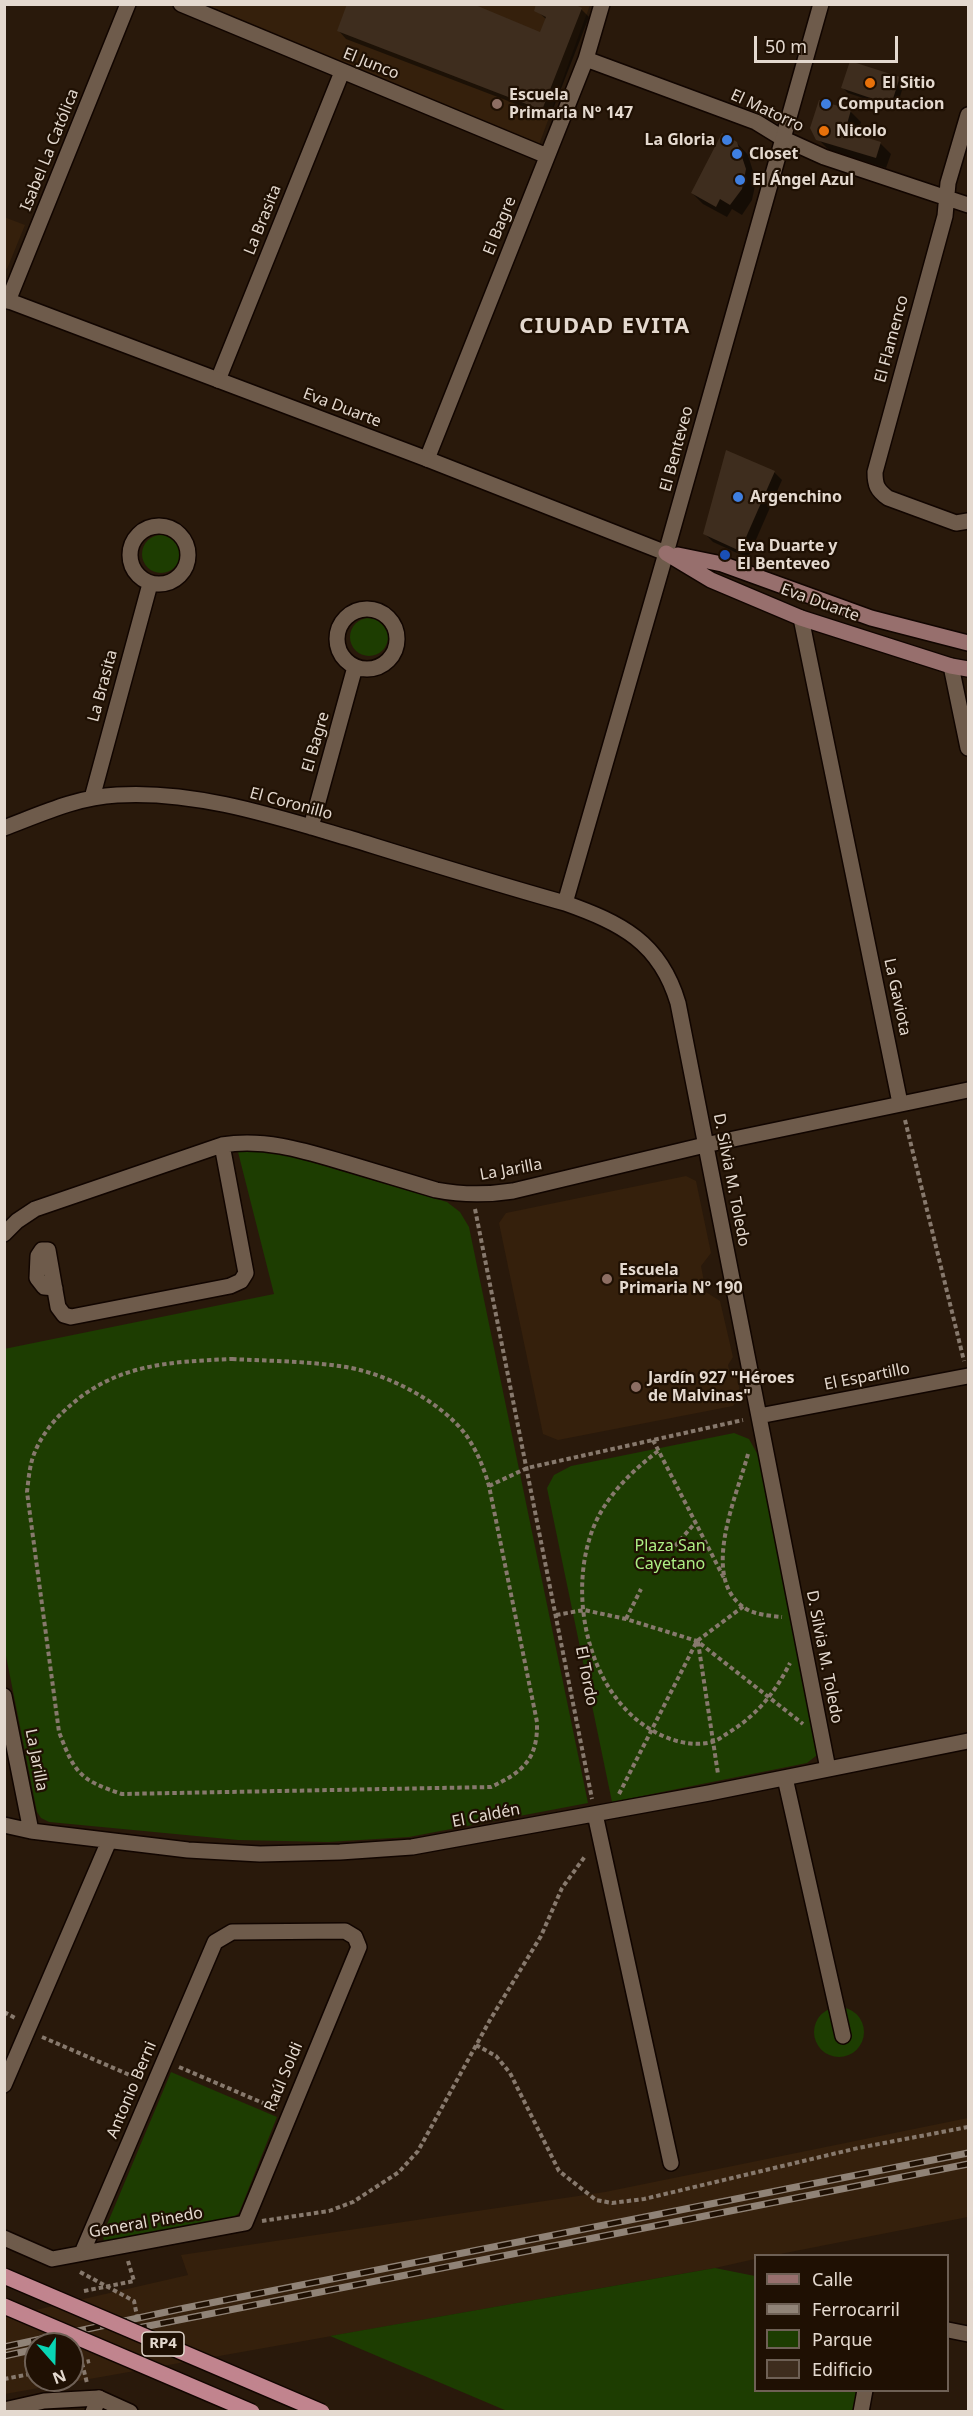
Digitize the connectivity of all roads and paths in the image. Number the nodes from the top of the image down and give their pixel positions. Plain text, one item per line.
1 (128, 4) edge
2 (181, 4) edge
3 (602, 4) edge
4 (820, 4) edge
5 (586, 59) junction
6 (342, 72) junction
7 (969, 115) edge
8 (782, 138) junction
9 (547, 156) junction
10 (946, 199) junction
11 (969, 206) edge
12 (6, 303) edge
13 (218, 380) junction
14 (427, 459) junction
15 (962, 522) edge
16 (666, 553) junction
17 (150, 584) dead end
18 (801, 618) junction
19 (969, 643) edge
20 (951, 666) junction
21 (355, 667) dead end
22 (969, 669) edge
23 (969, 748) edge
24 (92, 798) junction
25 (311, 827) junction
26 (4, 828) edge
27 (565, 903) junction
28 (969, 1090) edge
29 (900, 1103) junction
30 (222, 1145) junction
31 (705, 1145) junction
32 (473, 1194) junction
33 (4, 1234) edge
34 (55, 1288) dead end
35 (968, 1378) edge
36 (759, 1416) junction
37 (652, 1440) junction
38 (750, 1449) dead end
39 (658, 1451) junction
40 (527, 1468) junction
41 (489, 1485) junction
42 (695, 1523) junction
43 (675, 1546) dead end
44 (728, 1586) junction
45 (641, 1589) dead end
46 (744, 1605) junction
47 (584, 1610) junction
48 (556, 1615) junction
49 (798, 1615) junction
50 (626, 1619) junction
51 (801, 1632) junction
52 (698, 1641) junction
53 (4, 1696) edge
54 (769, 1697) junction
55 (651, 1730) junction
56 (822, 1739) junction
57 (713, 1742) junction
58 (969, 1742) edge
59 (828, 1769) junction
60 (785, 1778) junction
61 (721, 1791) junction
62 (603, 1813) junction
63 (4, 1825) edge
64 (31, 1831) junction
65 (602, 1839) junction
66 (109, 1841) junction
67 (215, 1942) joint
68 (4, 2012) edge
69 (28, 2030) junction
70 (843, 2036) dead end
71 (476, 2045) junction
72 (164, 2061) junction
73 (4, 2085) edge
74 (154, 2085) junction
75 (288, 2114) junction
76 (969, 2127) edge
77 (671, 2163) dead end
78 (245, 2223) junction
79 (4, 2238) edge
80 (124, 2246) junction
81 (81, 2253) junction
82 (4, 2276) edge
83 (73, 2294) dead end
84 (4, 2306) edge
85 (949, 2330) edge
86 (969, 2334) edge
87 (24, 2375) edge
88 (4, 2379) edge
89 (865, 2392) edge
90 (96, 2405) edge
91 (4, 2410) edge
92 (130, 2412) edge
93 (252, 2412) edge
94 (322, 2412) edge
95 (861, 2412) edge

1 - 12 street, Isabel La Católica
2 - 6 street, El Junco
3 - 5 street, El Bagre
4 - 8 street, El Benteveo
5 - 8 street, El Matorro
5 - 9 street, El Bagre
6 - 9 street, El Junco
6 - 13 street, La Brasita
7 - 10 street, El Flamenco
8 - 10 street, El Matorro
8 - 16 street, El Benteveo
9 - 14 street, El Bagre
10 - 11 street, El Matorro
10 - 15 street, El Flamenco
12 - 13 street, Eva Duarte
13 - 14 street, Eva Duarte
14 - 16 street, Eva Duarte
16 - 18 main road, Eva Duarte
16 - 19 main road, Eva Duarte
16 - 27 street, El Benteveo
17 - 24 street, La Brasita
18 - 20 main road, Eva Duarte
18 - 29 street, La Gaviota
20 - 22 main road, Eva Duarte
20 - 23 street
21 - 25 street, El Bagre
24 - 25 street, El Coronillo
24 - 26 street, El Coronillo
25 - 27 street, El Coronillo
27 - 31 street, D. Silvia M. Toledo
28 - 29 street, La Jarilla
29 - 31 street, La Jarilla
29 - 35 path
30 - 32 street, La Jarilla
30 - 33 street, La Jarilla
30 - 34 street
31 - 32 street, La Jarilla
31 - 36 street, D. Silvia M. Toledo
32 - 40 path, El Tordo
35 - 36 street, El Espartillo
36 - 37 path
36 - 49 street, D. Silvia M. Toledo
37 - 39 path
37 - 40 path
38 - 44 path
39 - 42 path
39 - 47 path
40 - 41 path
40 - 48 path, El Tordo
41 - 41 path
42 - 43 path
42 - 44 path
44 - 46 path
45 - 50 path
46 - 49 path
46 - 52 path
47 - 48 path
47 - 50 path
47 - 55 path
48 - 62 path, El Tordo
49 - 51 street, D. Silvia M. Toledo
50 - 52 path
51 - 54 path
51 - 56 street, D. Silvia M. Toledo
52 - 54 path
52 - 55 path
52 - 57 path
53 - 64 street, La Jarilla
54 - 56 path
54 - 57 path
55 - 57 path
55 - 62 path
56 - 59 street, D. Silvia M. Toledo
57 - 61 path
58 - 59 street, El Caldén
59 - 60 street, El Caldén
60 - 61 street, El Caldén
60 - 70 street
61 - 62 street, El Caldén
62 - 65 street
62 - 66 street, El Caldén
63 - 64 street, El Caldén
64 - 66 street, El Caldén
65 - 71 path
65 - 77 street
66 - 69 street
67 - 72 street, Antonio Berni
67 - 75 street, Raúl Soldi
68 - 69 path
69 - 73 street
69 - 74 path
71 - 76 path
71 - 78 path
72 - 74 street, Antonio Berni
72 - 75 path
74 - 81 street, Antonio Berni
75 - 78 street, Raúl Soldi
78 - 80 street, General Pinedo
79 - 81 street, General Pinedo
80 - 81 street, General Pinedo
80 - 83 path
82 - 94 main road, RP4, bridge
84 - 93 main road, RP4, bridge
85 - 86 street
87 - 88 path
89 - 95 street
90 - 91 street
90 - 92 street

